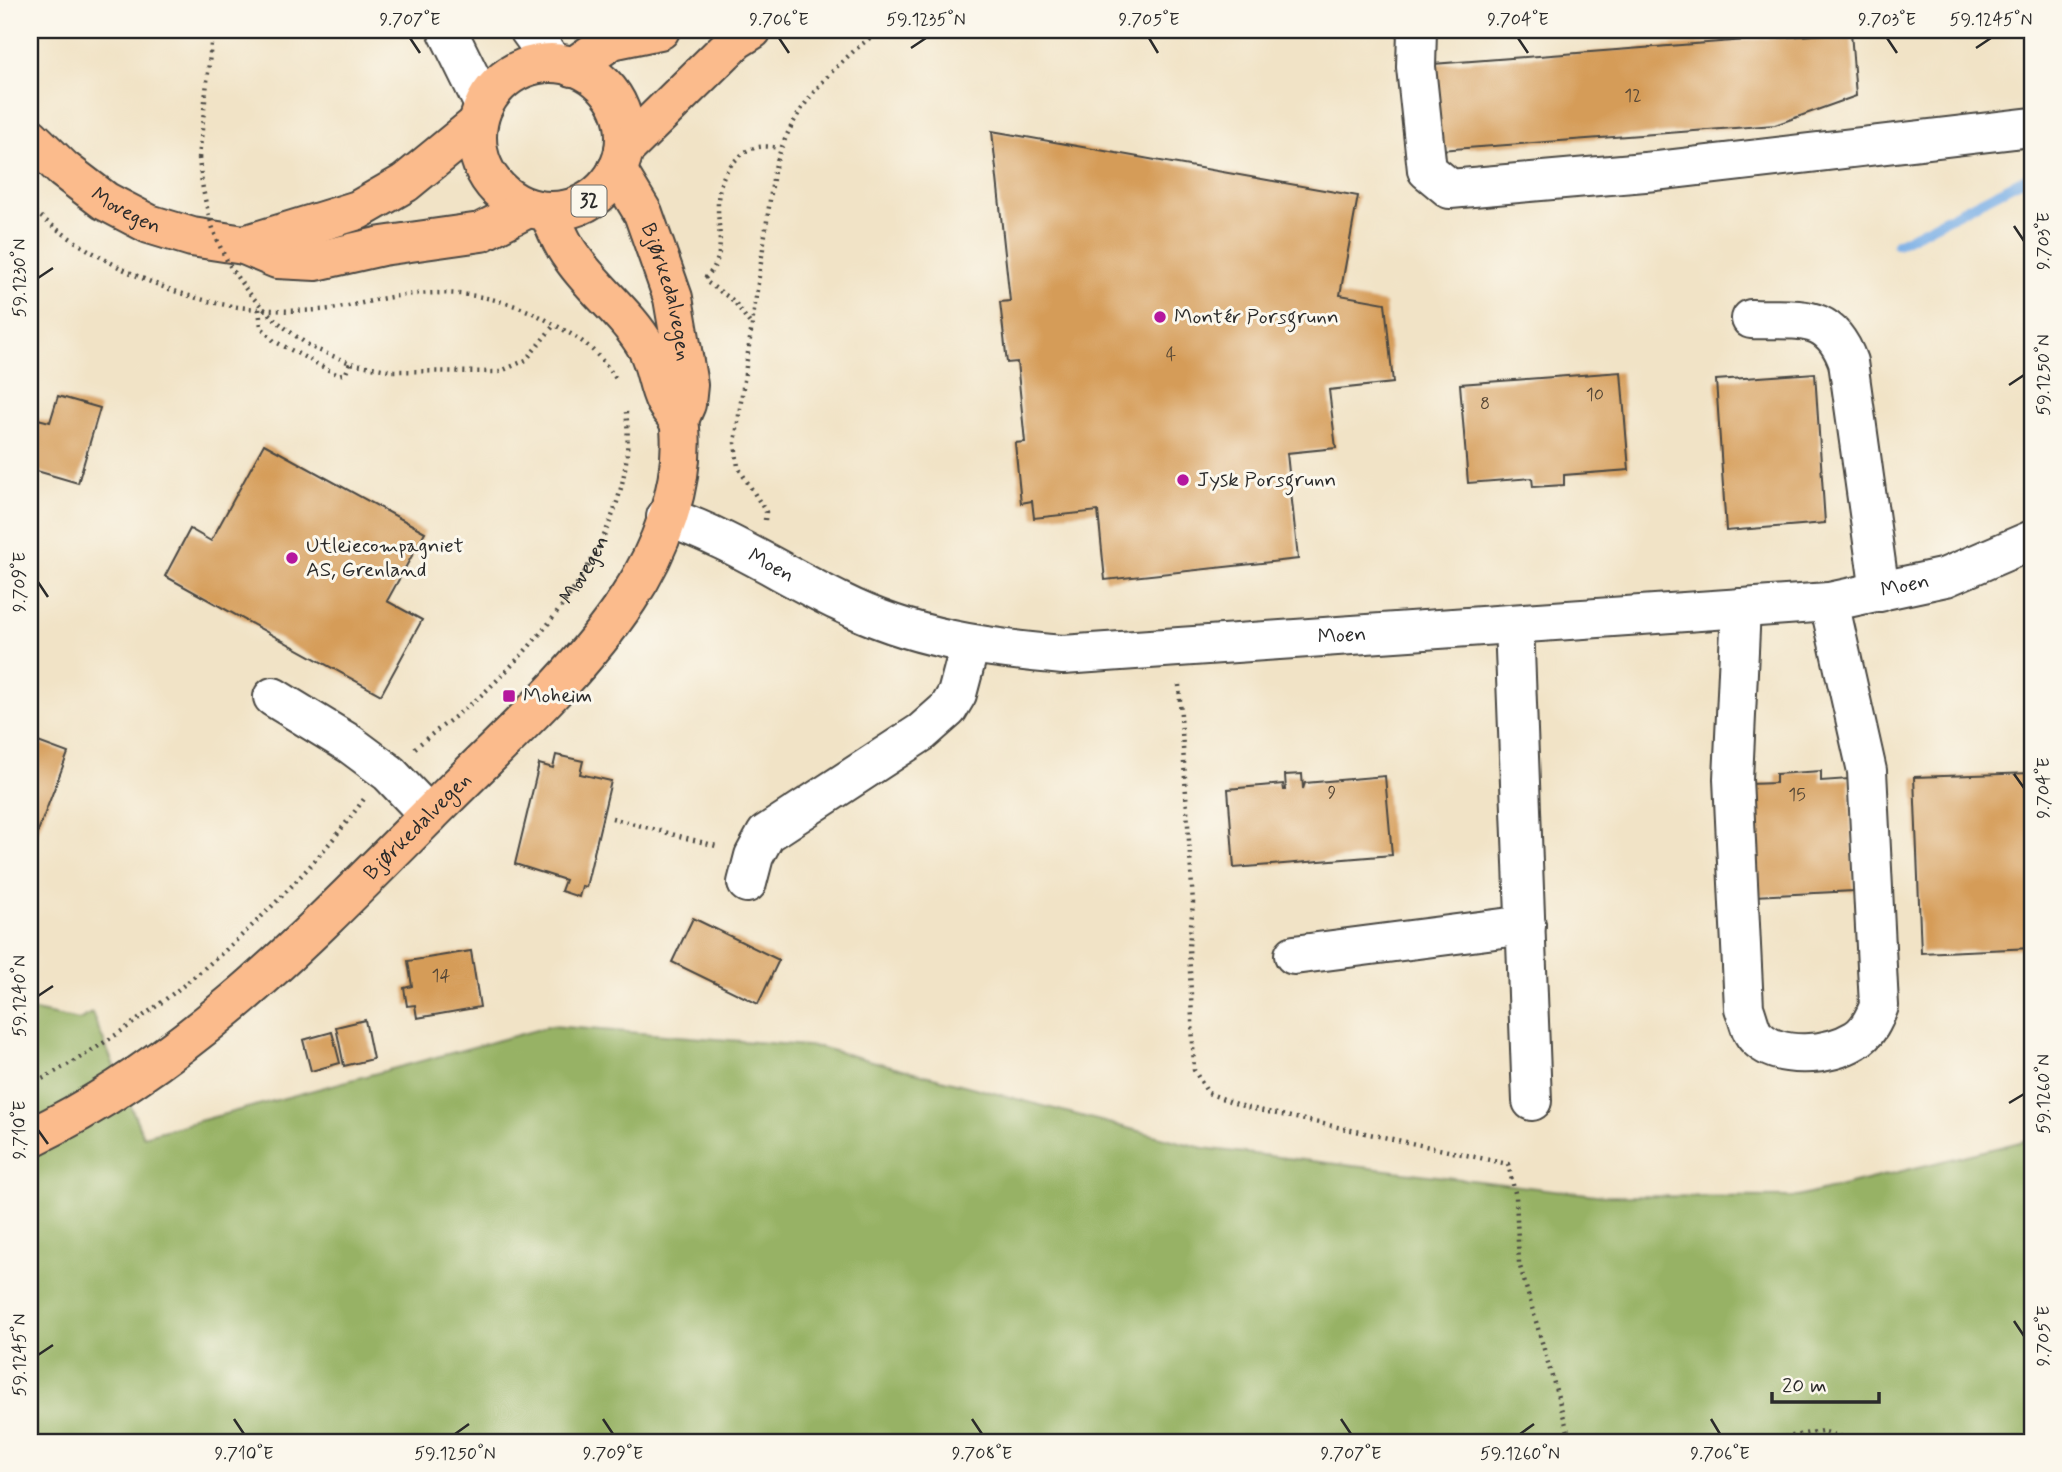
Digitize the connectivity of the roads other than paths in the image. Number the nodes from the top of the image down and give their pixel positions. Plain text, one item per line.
1 (447, 30) edge
2 (530, 30) edge
3 (660, 30) edge
4 (752, 30) edge
5 (1417, 30) edge
6 (563, 65) junction
7 (481, 115) junction
8 (2032, 127) edge
9 (30, 137) edge
10 (621, 160) junction
11 (538, 210) junction
12 (244, 245) junction
13 (1751, 319) dead end
14 (679, 420) junction
15 (666, 517) junction
16 (2032, 540) edge
17 (1880, 592) junction
18 (1829, 602) junction
19 (1741, 608) junction
20 (1514, 624) junction
21 (970, 645) junction
22 (273, 697) dead end
23 (429, 815) junction
24 (751, 869) road end
25 (1526, 925) junction
26 (1294, 955) dead end
27 (1532, 1101) dead end
28 (30, 1138) edge

1 - 7 street
2 - 6 street
3 - 6 main road, 32
4 - 10 main road, 32
5 - 8 street
6 - 7 main road, 32
6 - 10 main road
7 - 11 main road
7 - 12 main road, Movegen / 32
9 - 12 main road, Movegen / 32
10 - 11 main road, 32
10 - 14 main road, Bjørkedalvegen
11 - 12 main road, Movegen / 32
11 - 14 main road, Bjørkedalvegen
13 - 17 street
14 - 15 main road, Bjørkedalvegen
15 - 21 street, Moen
15 - 23 main road, Bjørkedalvegen
16 - 17 street, Moen
17 - 18 street, Moen
18 - 19 street, Moen
18 - 19 street
19 - 20 street, Moen
20 - 21 street, Moen
20 - 25 street
21 - 24 street
22 - 23 street
23 - 28 main road, Bjørkedalvegen
25 - 26 street
25 - 27 street

